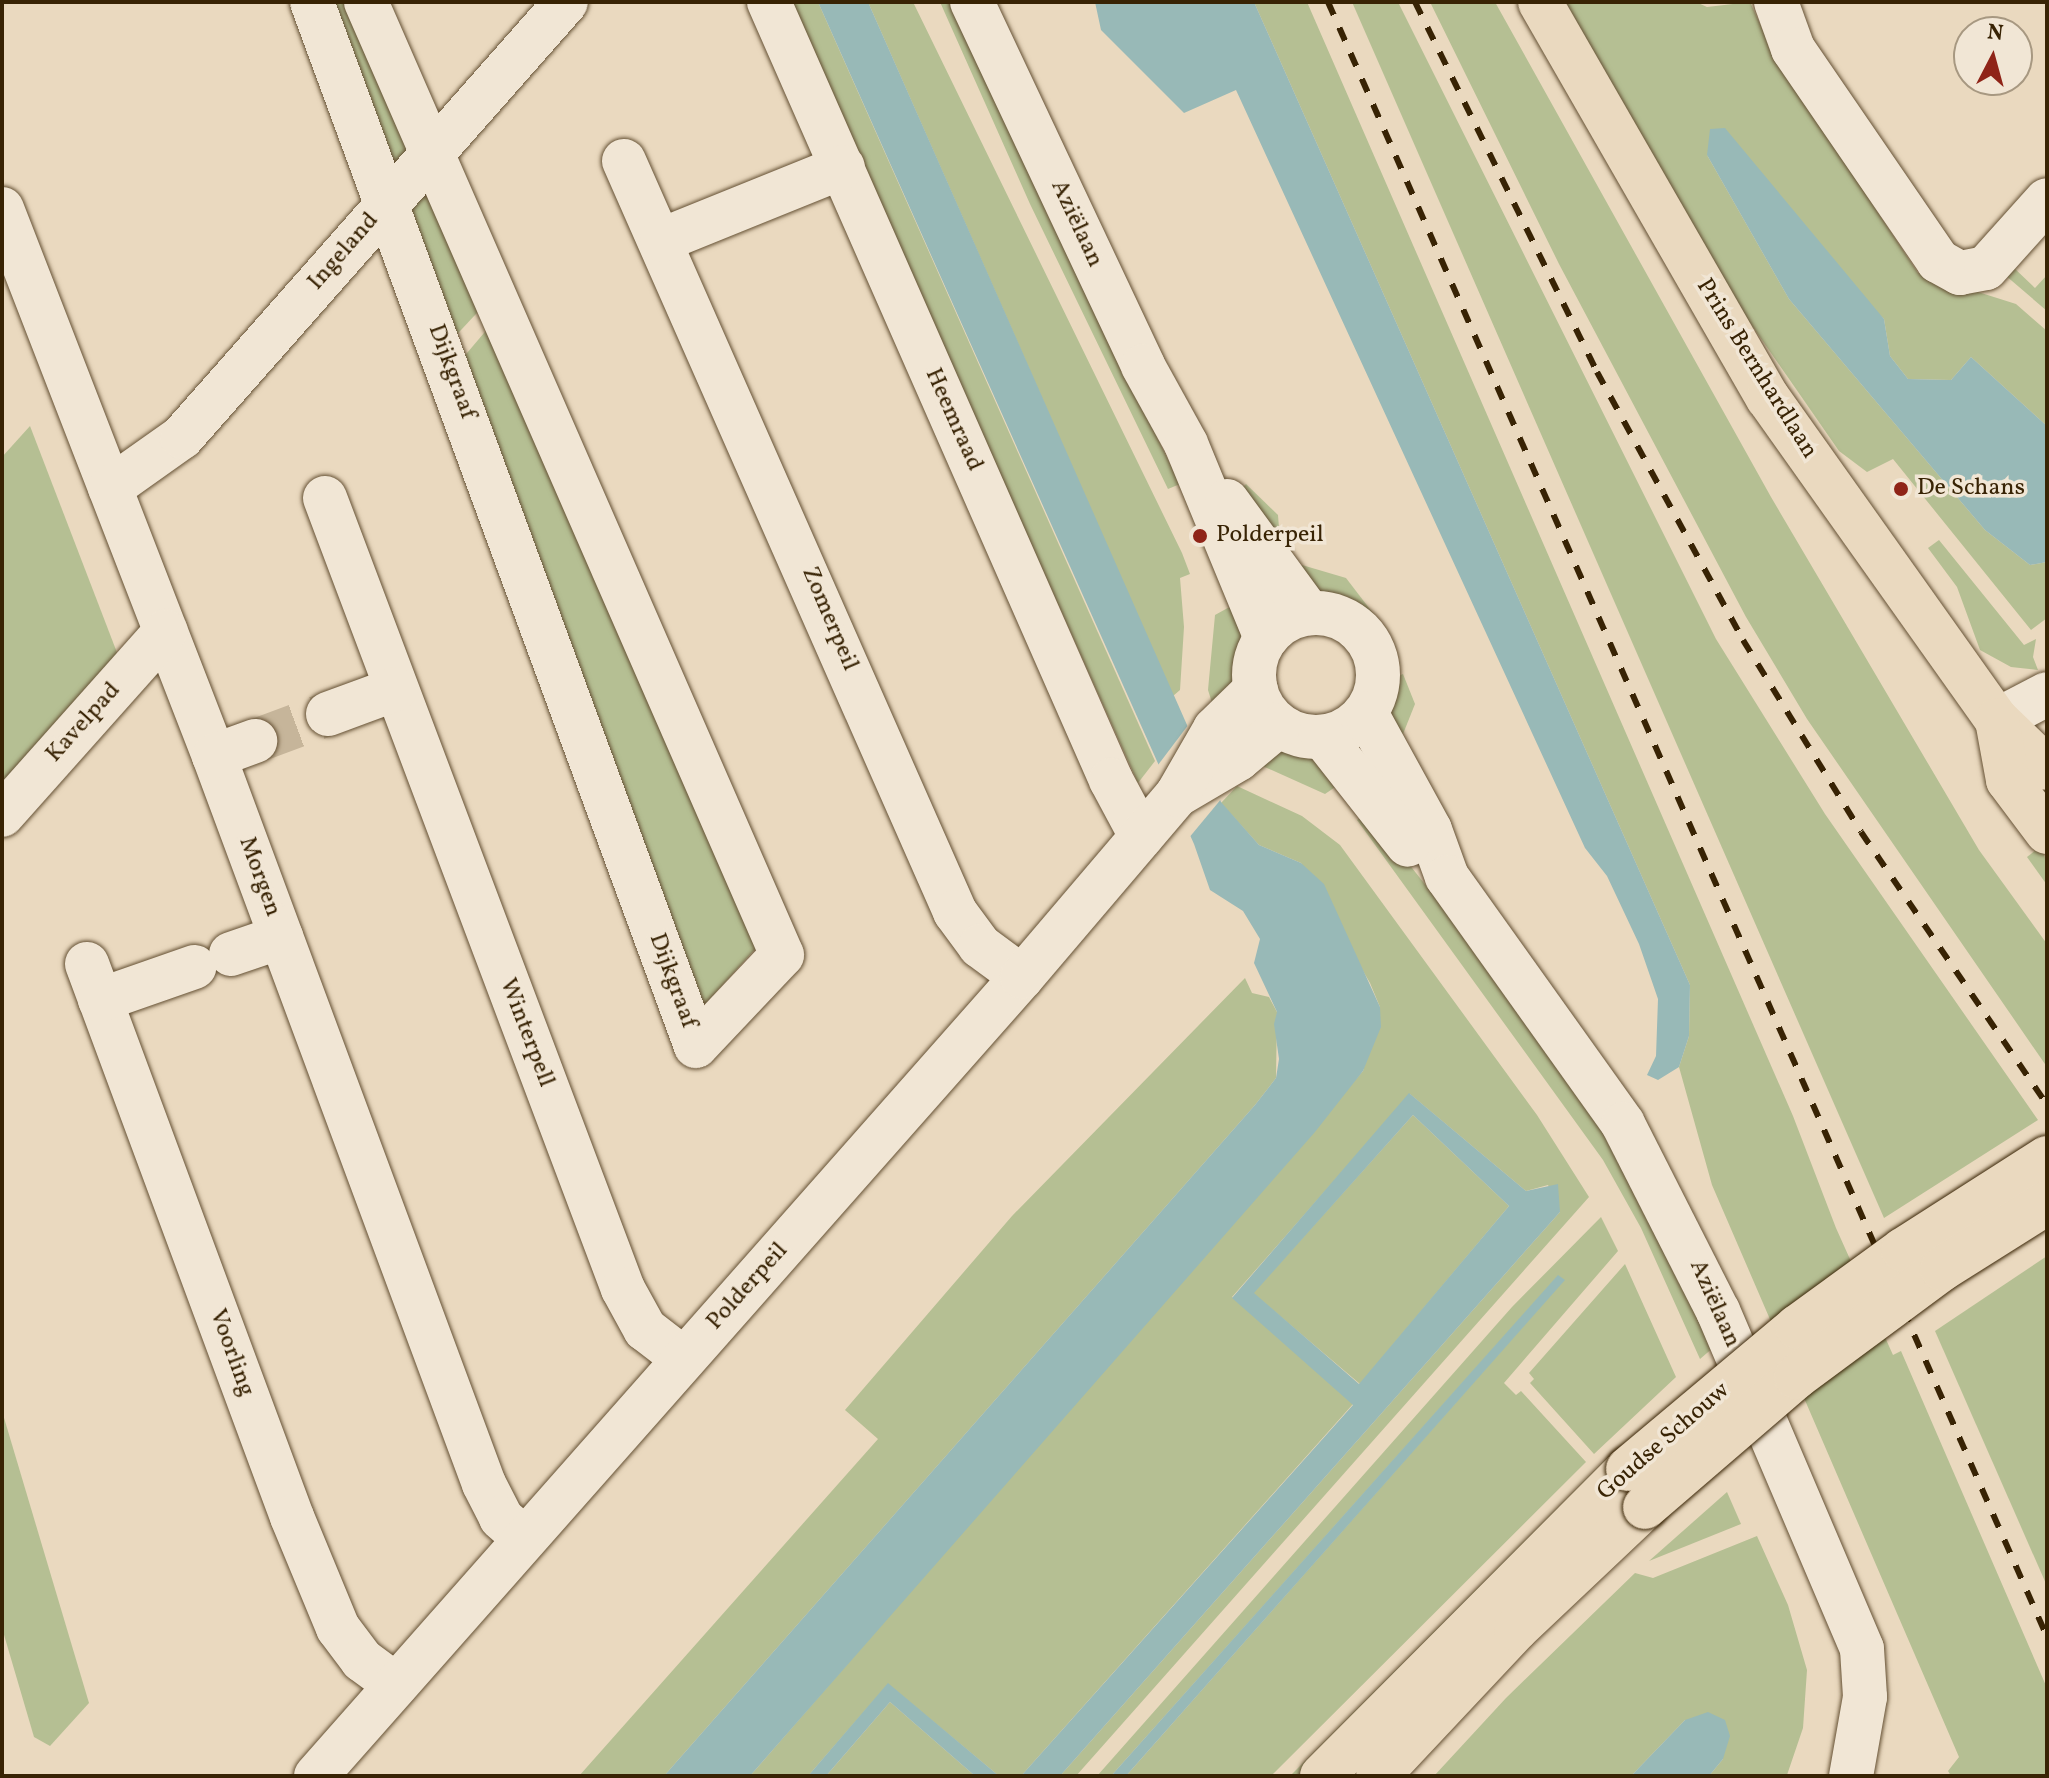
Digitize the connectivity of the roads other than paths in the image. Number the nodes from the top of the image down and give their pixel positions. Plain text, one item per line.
1 (312, 2) edge
2 (366, 2) edge
3 (566, 2) edge
4 (769, 2) edge
5 (972, 2) edge
6 (1540, 2) edge
7 (1776, 2) edge
8 (430, 155) junction
9 (624, 161) dead end
10 (843, 167) junction
11 (2047, 200) edge
12 (388, 201) junction
13 (2, 209) edge
14 (662, 240) junction
15 (1186, 444) junction
16 (110, 488) junction
17 (325, 498) dead end
18 (1309, 613) junction
19 (166, 631) junction
20 (1266, 638) junction
21 (396, 689) junction
22 (1256, 689) junction
23 (2047, 694) edge
24 (1366, 713) junction
25 (328, 714) tunnel mouth
26 (1997, 720) junction
27 (1279, 725) junction
28 (1323, 737) junction
29 (255, 741) tunnel mouth
30 (214, 756) junction
31 (2035, 763) edge
32 (1190, 781) junction
33 (2, 815) edge
34 (2047, 832) edge
35 (1141, 836) junction
36 (1447, 877) junction
37 (281, 937) junction
38 (1022, 977) junction
39 (2047, 1158) edge
40 (2047, 1203) edge
41 (684, 1359) junction
42 (1637, 1488) junction
43 (524, 1538) junction
44 (396, 1685) junction
45 (316, 1776) edge
46 (1322, 1776) edge
47 (1378, 1776) edge
48 (1851, 1776) edge

1 - 12 street, Dijkgraaf
2 - 8 street, Dijkgraaf
3 - 8 street, Ingeland
4 - 10 street, Heemraad
5 - 15 street, Aziëlaan
6 - 26 main road, Prins Bernhardlaan
7 - 11 street
8 - 12 street, Ingeland
8 - 12 street, Dijkgraaf
9 - 14 street, Zomerpeil
10 - 14 street
10 - 35 street, Heemraad
12 - 16 street, Ingeland
13 - 16 street, Morgen
14 - 38 street, Zomerpeil
15 - 18 street, Aziëlaan
15 - 20 street, Aziëlaan
16 - 19 street, Morgen
17 - 21 street, Winterpell
18 - 20 street
18 - 24 street
19 - 30 street, Morgen
19 - 33 street, Kavelpad
20 - 22 street
21 - 25 street
21 - 41 street, Winterpell
22 - 27 street
22 - 32 street, Polderpeil
23 - 26 street
24 - 28 street
24 - 36 street, Aziëlaan
26 - 31 main road, Prins Bernhardlaan
27 - 28 street
27 - 32 street, Polderpeil
28 - 36 street, Aziëlaan
29 - 30 street
30 - 37 street, Morgen
31 - 34 main road, Prins Bernhardlaan
32 - 35 street, Polderpeil
35 - 38 street, Polderpeil
36 - 48 street, Aziëlaan
37 - 43 street, Morgen
37 - 44 street, Voorling
38 - 41 street, Polderpeil
39 - 42 main road, Goudse Schouw, bridge
40 - 42 main road, Goudse Schouw, bridge
41 - 43 street, Polderpeil
42 - 46 main road, Goudse Schouw
42 - 47 main road, Goudse Schouw
43 - 44 street, Polderpeil
44 - 45 street, Polderpeil

